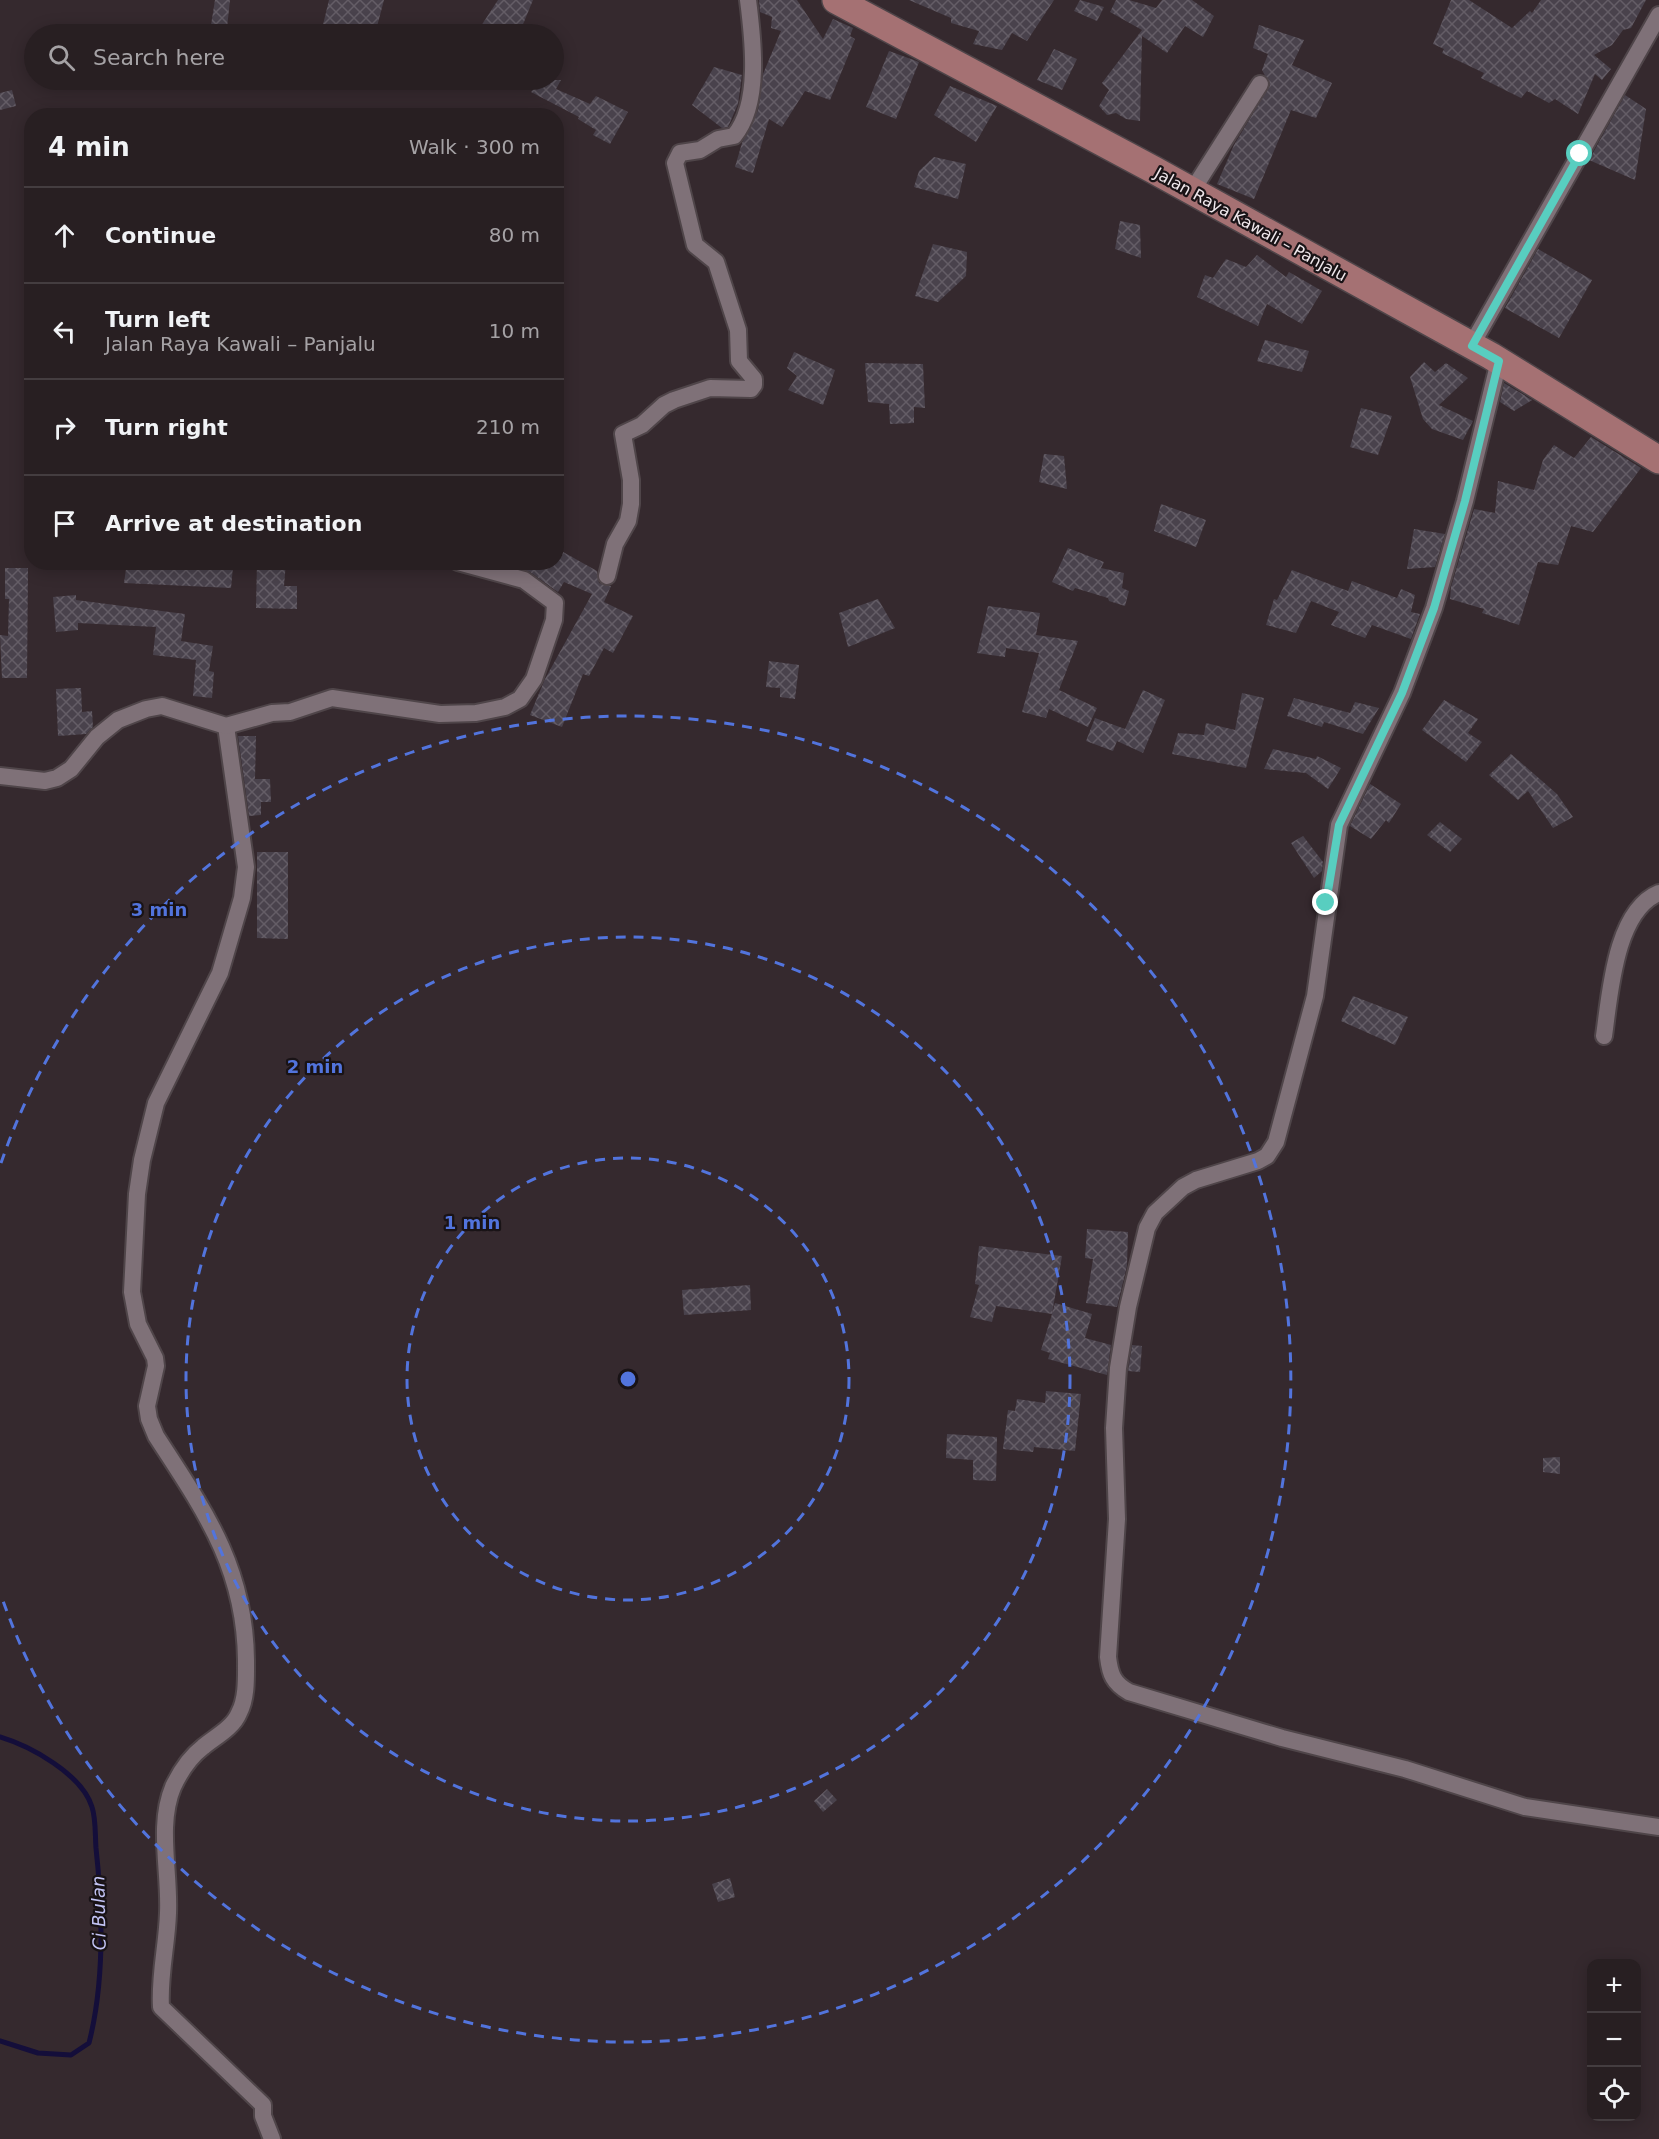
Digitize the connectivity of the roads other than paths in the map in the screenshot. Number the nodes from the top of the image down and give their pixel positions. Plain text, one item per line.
1 (748, 0) edge
2 (836, 0) edge
3 (1659, 15) edge
4 (1260, 84) dead end
5 (1192, 191) junction
6 (1472, 346) junction
7 (1499, 361) junction
8 (1659, 460) edge
9 (487, 570) edge
10 (607, 576) dead end
11 (226, 726) junction
12 (0, 776) edge
13 (1659, 892) edge
14 (1604, 1036) dead end
15 (1659, 1827) edge
16 (272, 2139) edge

1 - 10 street
2 - 5 main road, Jalan Raya Kawali – Panjalu
3 - 6 street
4 - 5 street
5 - 6 main road, Jalan Raya Kawali – Panjalu
6 - 7 main road, Jalan Raya Kawali – Panjalu
7 - 8 main road, Jalan Raya Kawali – Panjalu
7 - 15 street
9 - 11 street
11 - 12 street
11 - 16 street
13 - 14 street

